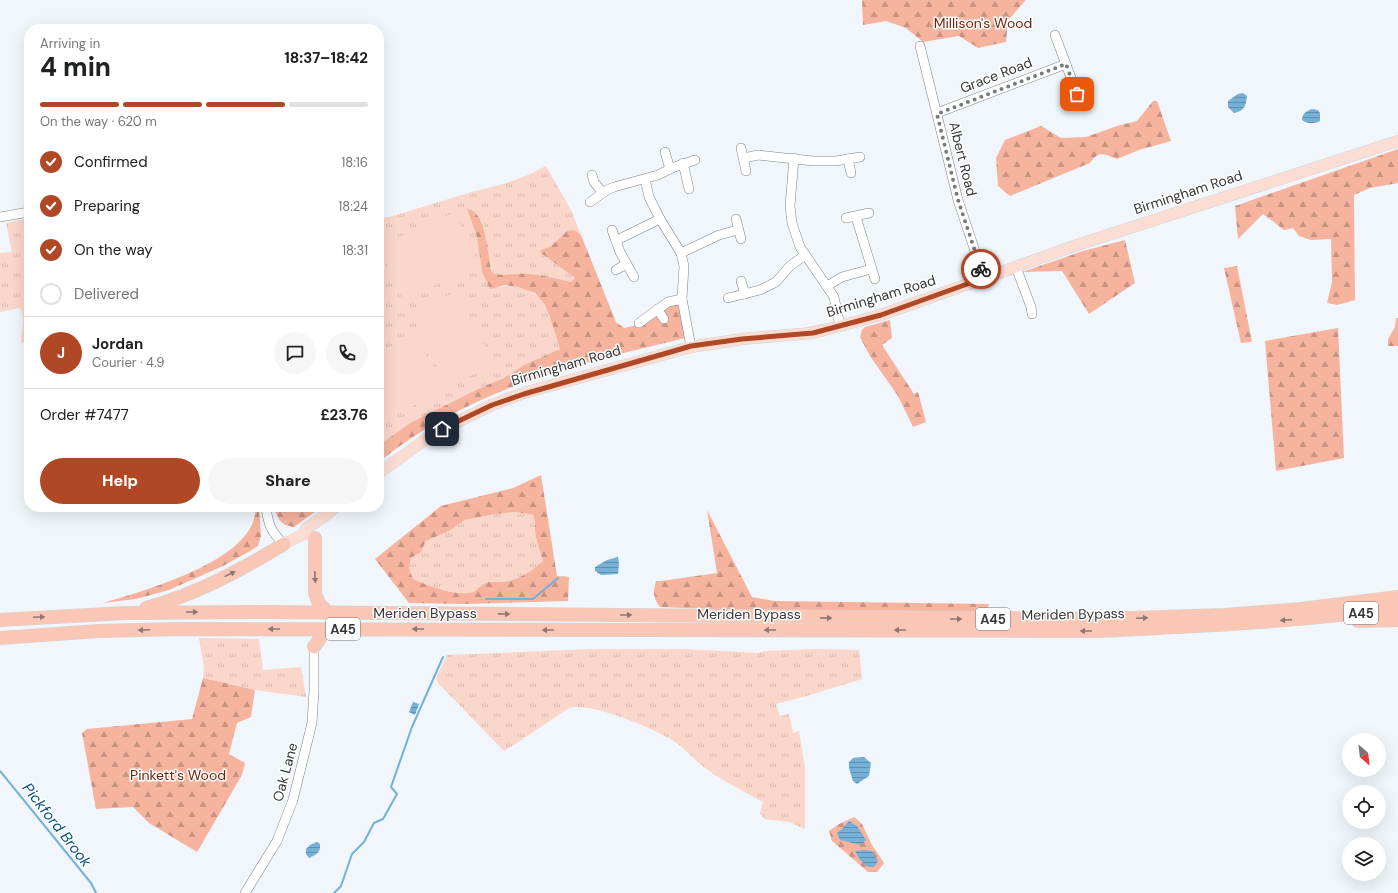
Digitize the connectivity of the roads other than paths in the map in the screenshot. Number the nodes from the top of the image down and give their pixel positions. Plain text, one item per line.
1 (1055, 35) dead end
2 (920, 46) dead end
3 (1066, 64) junction
4 (1077, 94) dead end
5 (937, 114) junction
6 (1398, 141) edge
7 (741, 148) dead end
8 (665, 152) dead end
9 (860, 157) dead end
10 (744, 158) junction
11 (794, 158) junction
12 (848, 159) junction
13 (695, 160) dead end
14 (683, 163) junction
15 (670, 169) junction
16 (746, 170) dead end
17 (851, 173) dead end
18 (592, 175) dead end
19 (645, 179) junction
20 (689, 189) dead end
21 (603, 193) junction
22 (590, 202) dead end
23 (24, 213) edge
24 (869, 213) dead end
25 (0, 217) edge
26 (856, 217) junction
27 (846, 218) dead end
28 (660, 219) junction
29 (736, 219) dead end
30 (612, 230) dead end
31 (738, 230) junction
32 (741, 239) dead end
33 (616, 240) junction
34 (681, 253) junction
35 (805, 255) junction
36 (626, 264) junction
37 (1016, 267) junction
38 (871, 269) junction
39 (616, 270) dead end
40 (634, 277) dead end
41 (984, 278) junction
42 (875, 279) dead end
43 (741, 281) dead end
44 (827, 286) junction
45 (745, 294) junction
46 (728, 298) dead end
47 (682, 299) junction
48 (657, 309) junction
49 (1032, 314) dead end
50 (664, 319) dead end
51 (639, 323) dead end
52 (840, 326) junction
53 (691, 346) junction
54 (384, 469) edge
55 (267, 512) edge
56 (329, 512) edge
57 (311, 532) junction
58 (284, 544) junction
59 (1398, 597) edge
60 (1398, 608) edge
61 (329, 612) junction
62 (125, 613) junction
63 (1324, 617) junction
64 (0, 620) edge
65 (1398, 620) edge
66 (301, 629) junction
67 (334, 629) junction
68 (83, 632) junction
69 (0, 638) edge
70 (0, 645) edge
71 (314, 647) junction
72 (245, 893) edge

1 - 3 street
2 - 5 street, Albert Road
3 - 4 street
3 - 5 street, Grace Road
5 - 41 street, Albert Road
6 - 37 main road, Birmingham Road
7 - 10 street
8 - 15 street
9 - 12 street
10 - 11 street
10 - 16 street
11 - 12 street
11 - 35 street
12 - 17 street
13 - 14 street
14 - 15 street
14 - 20 street
15 - 19 street
18 - 21 street
19 - 21 street
19 - 28 street
21 - 22 street
23 - 25 street
24 - 26 street
26 - 27 street
26 - 38 street
28 - 33 street
28 - 34 street
29 - 31 street
30 - 33 street
31 - 32 street
31 - 34 street
33 - 36 street
34 - 47 street
35 - 44 street
35 - 45 street
36 - 39 street
36 - 40 street
37 - 41 main road, Birmingham Road
37 - 49 street
38 - 42 street
38 - 44 street
41 - 52 main road, Birmingham Road
43 - 45 street
44 - 52 street
45 - 46 street
47 - 48 street
47 - 53 street
48 - 50 street
48 - 51 street
52 - 53 main road, Birmingham Road
53 - 54 main road, Birmingham Road
55 - 58 street
56 - 57 main road
57 - 58 main road
57 -> 61 highway, A45
62 -> 58 highway, A45
61 -> 59 highway, Meriden Bypass / A45
60 - 63 highway, Meriden Bypass / A45
62 -> 61 highway, Meriden Bypass / A45
64 -> 62 highway, A45
63 - 65 highway
63 -> 67 highway, Meriden Bypass / A45
66 - 67 highway, Meriden Bypass / A45
66 -> 68 highway, Meriden Bypass / A45
66 - 71 highway
67 - 71 highway
68 - 69 highway, A45
68 - 70 highway
71 - 72 street, Oak Lane

